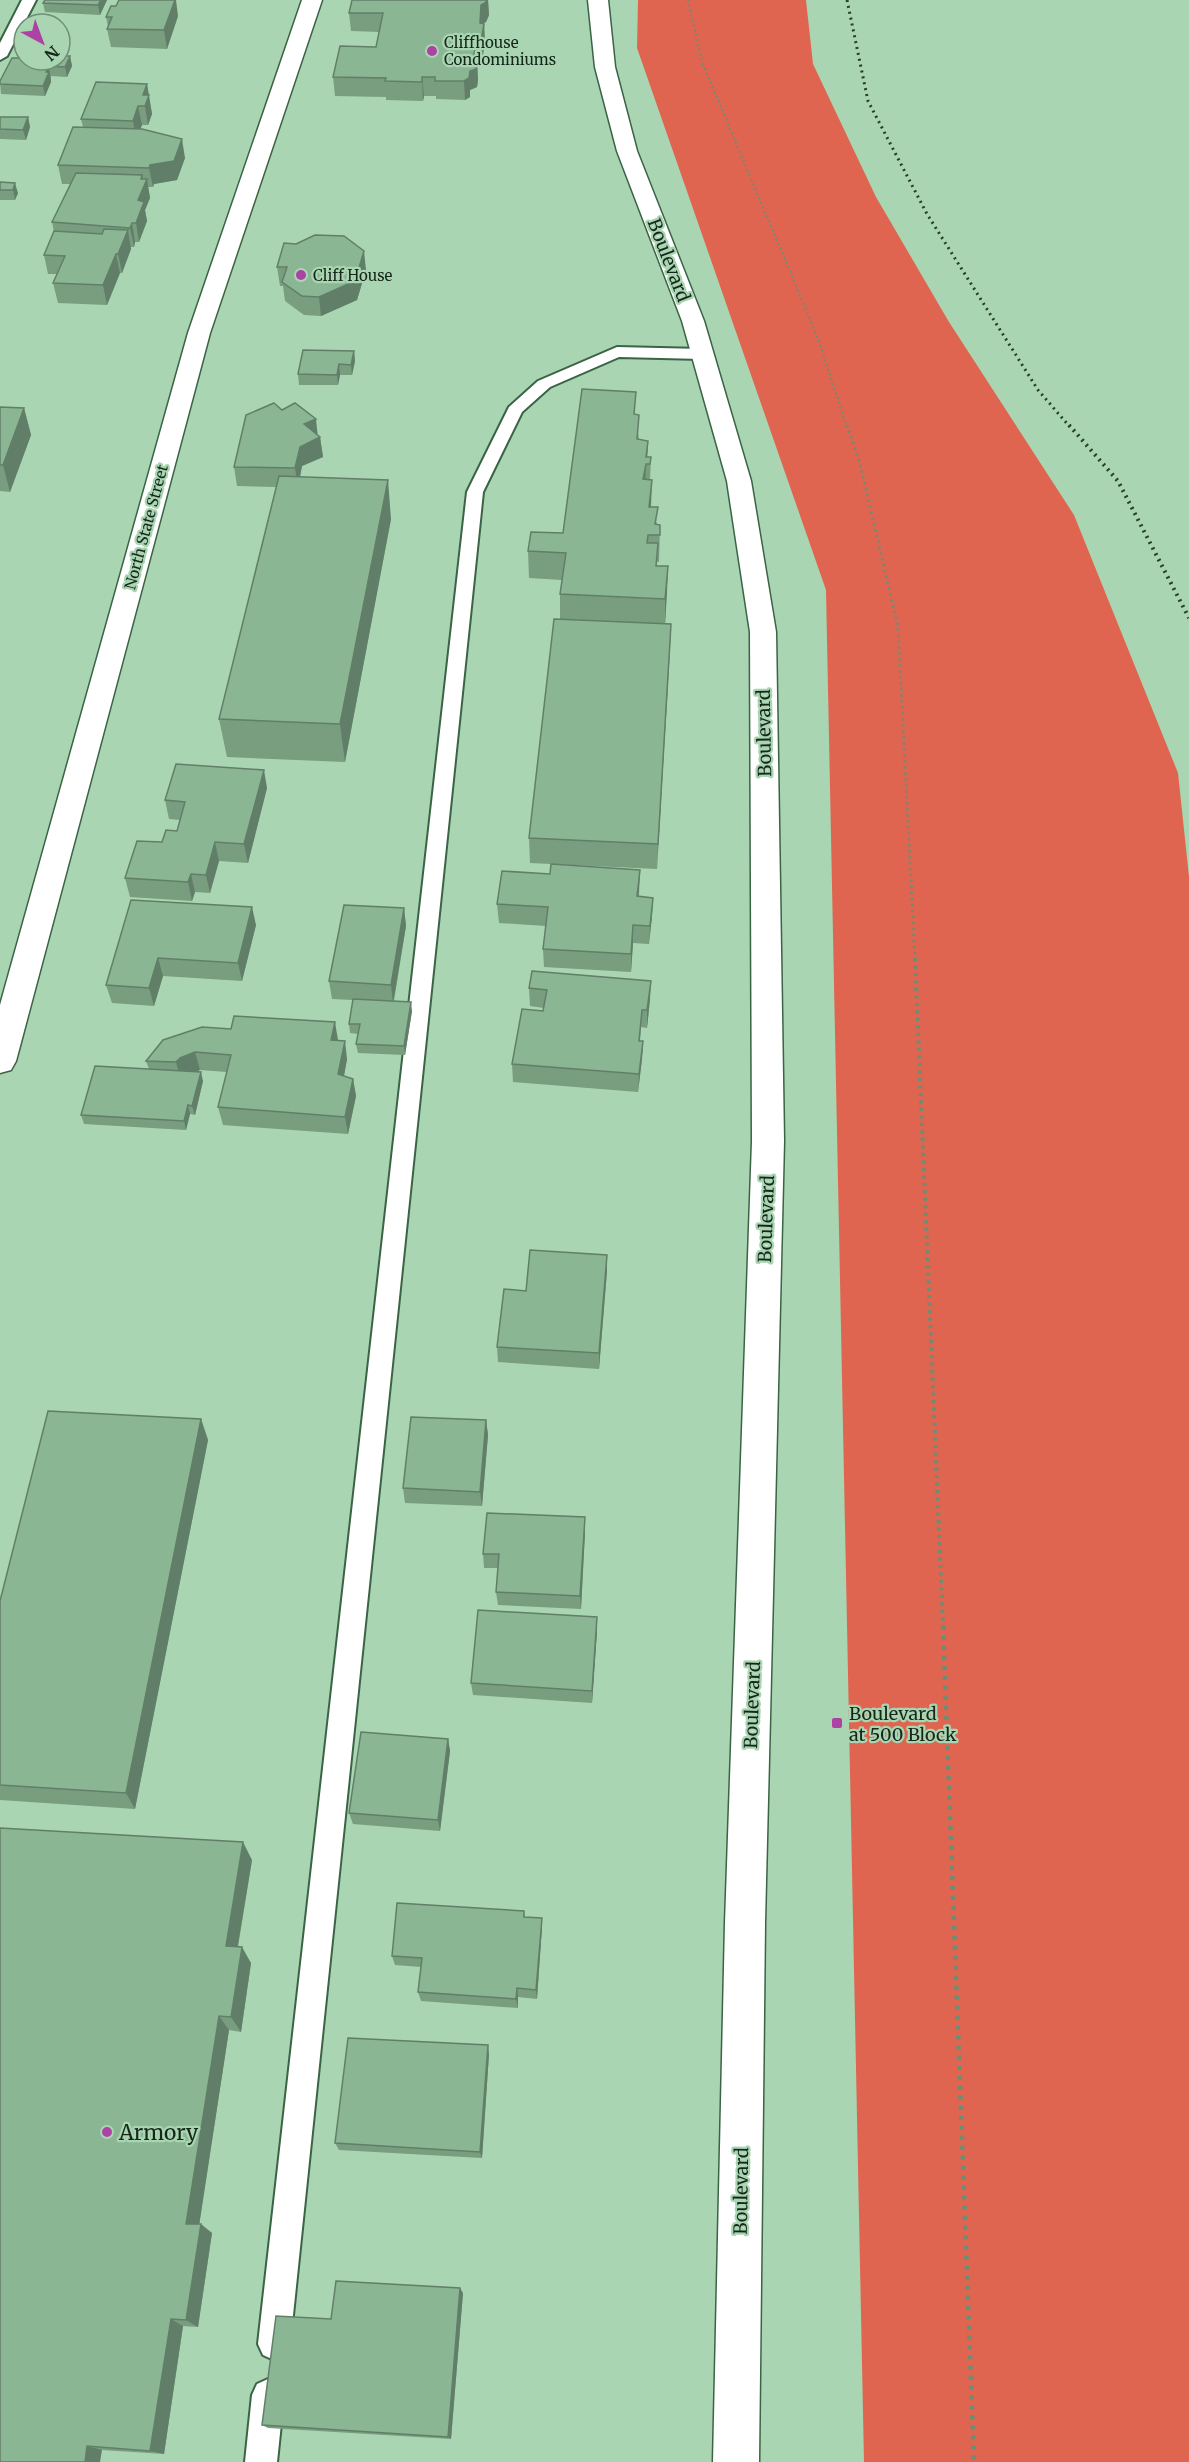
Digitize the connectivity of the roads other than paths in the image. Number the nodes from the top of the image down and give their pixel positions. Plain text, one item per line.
1 (29, 0) edge
2 (312, 0) edge
3 (598, 0) edge
4 (0, 56) edge
5 (702, 354) junction
6 (0, 1061) edge
7 (261, 2462) edge
8 (736, 2462) edge

1 - 4 lane
2 - 6 main road, North State Street
3 - 5 main road, Boulevard
5 - 7 lane
5 - 8 main road, Boulevard

